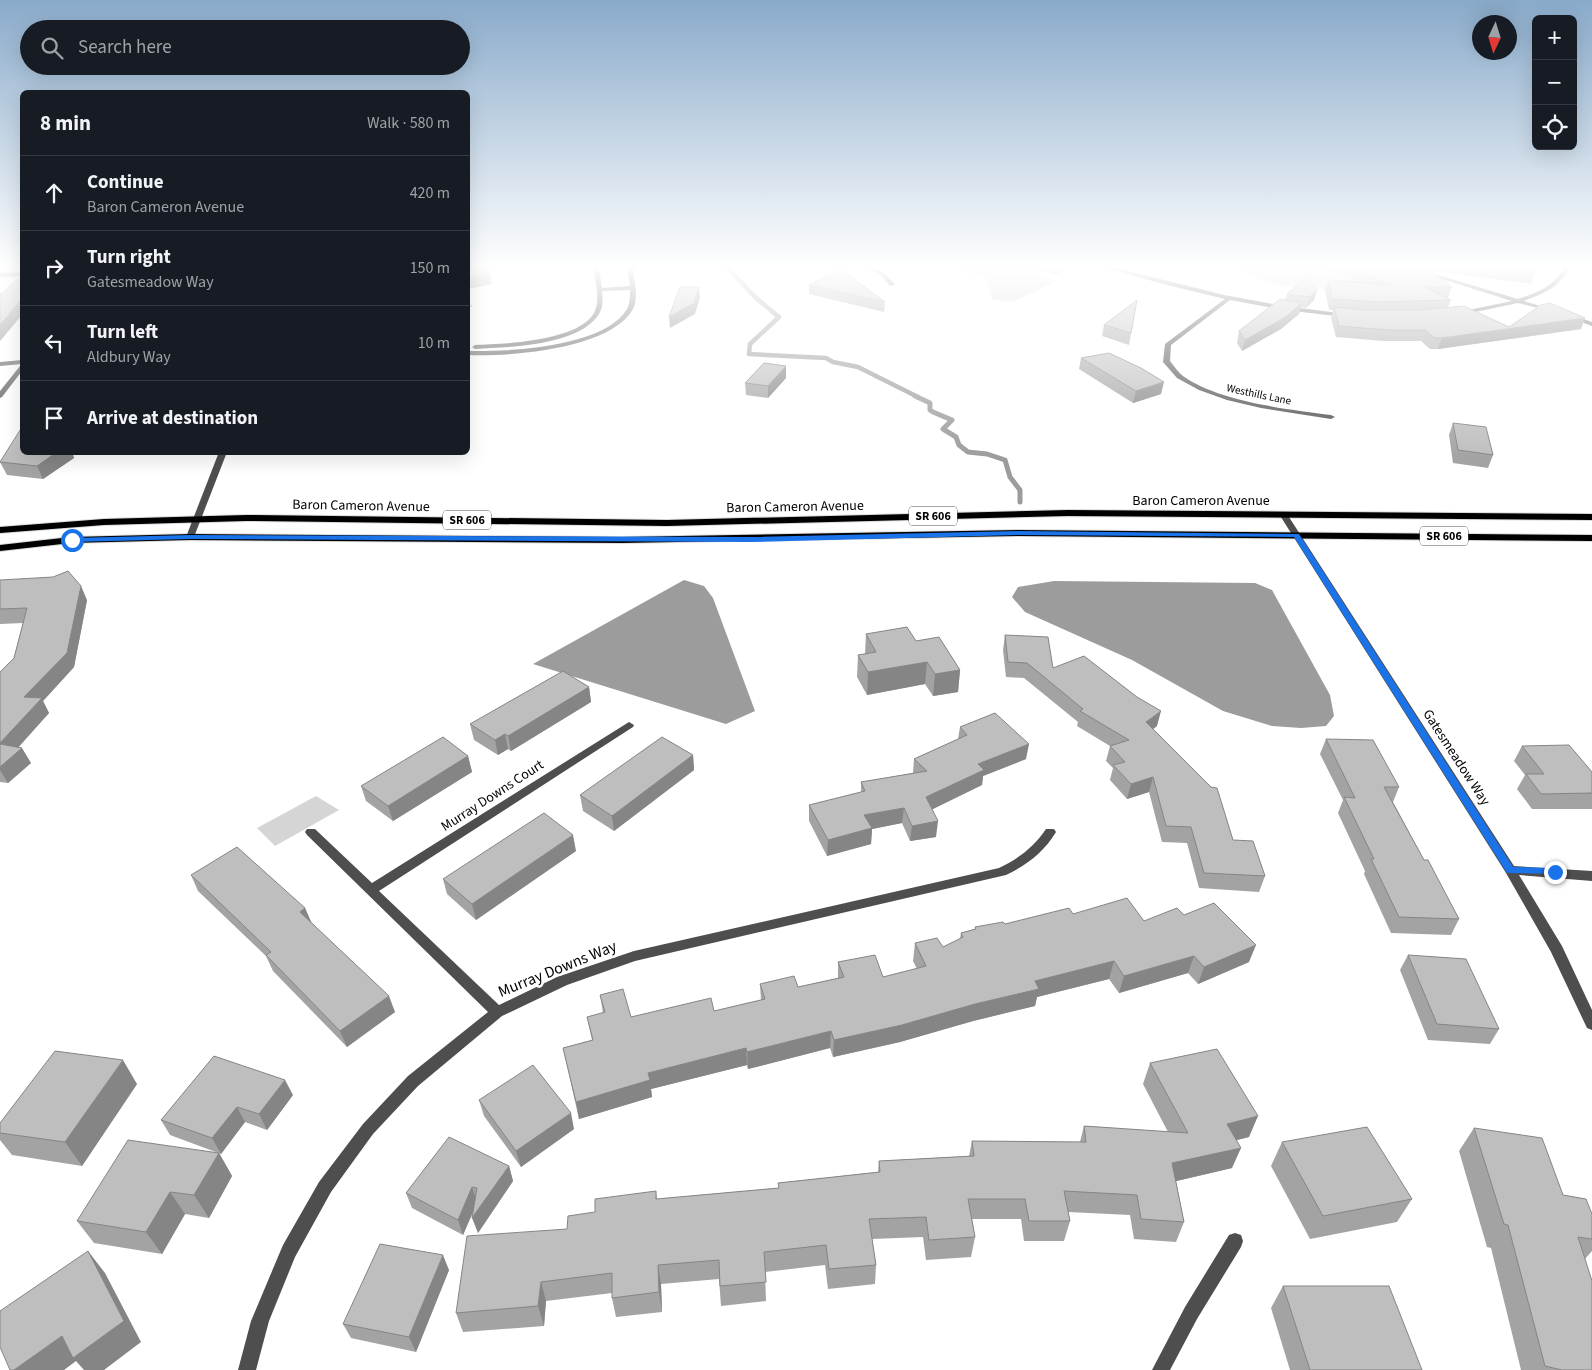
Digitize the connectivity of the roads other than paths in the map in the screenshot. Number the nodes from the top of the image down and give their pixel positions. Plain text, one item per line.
1 (571, 331) edge
2 (600, 331) edge
3 (1185, 331) edge
4 (470, 348) edge
5 (470, 353) edge
6 (20, 362) edge
7 (0, 364) edge
8 (20, 371) edge
9 (0, 396) edge
10 (1331, 417) dead end
11 (222, 455) edge
12 (1283, 514) junction
13 (1592, 516) edge
14 (199, 518) junction
15 (0, 530) edge
16 (1296, 535) junction
17 (190, 537) junction
18 (1592, 538) edge
19 (0, 548) edge
20 (629, 724) dead end
21 (311, 832) dead end
22 (1050, 832) dead end
23 (1510, 870) junction
24 (1592, 876) edge
25 (371, 890) junction
26 (497, 1012) junction
27 (1592, 1024) edge
28 (1235, 1241) dead end
29 (247, 1370) edge
30 (1161, 1370) edge

1 - 4 street
2 - 5 street
3 - 10 street, Westhills Lane
6 - 7 street
8 - 9 street
11 - 14 street
12 - 13 main road, Baron Cameron Avenue / SR 606
12 - 14 main road, Baron Cameron Avenue / SR 606
12 - 16 street, Gatesmeadow Way
14 - 15 main road, Baron Cameron Avenue / SR 606
14 - 17 street
16 - 17 main road, SR 606
16 - 18 main road, SR 606
16 - 23 street, Gatesmeadow Way
17 - 19 main road, SR 606
20 - 25 street, Murray Downs Court
21 - 25 street
22 - 26 street, Murray Downs Way
23 - 24 street
23 - 27 street, Gatesmeadow Way
25 - 26 street
26 - 29 street, Murray Downs Way
28 - 30 street

